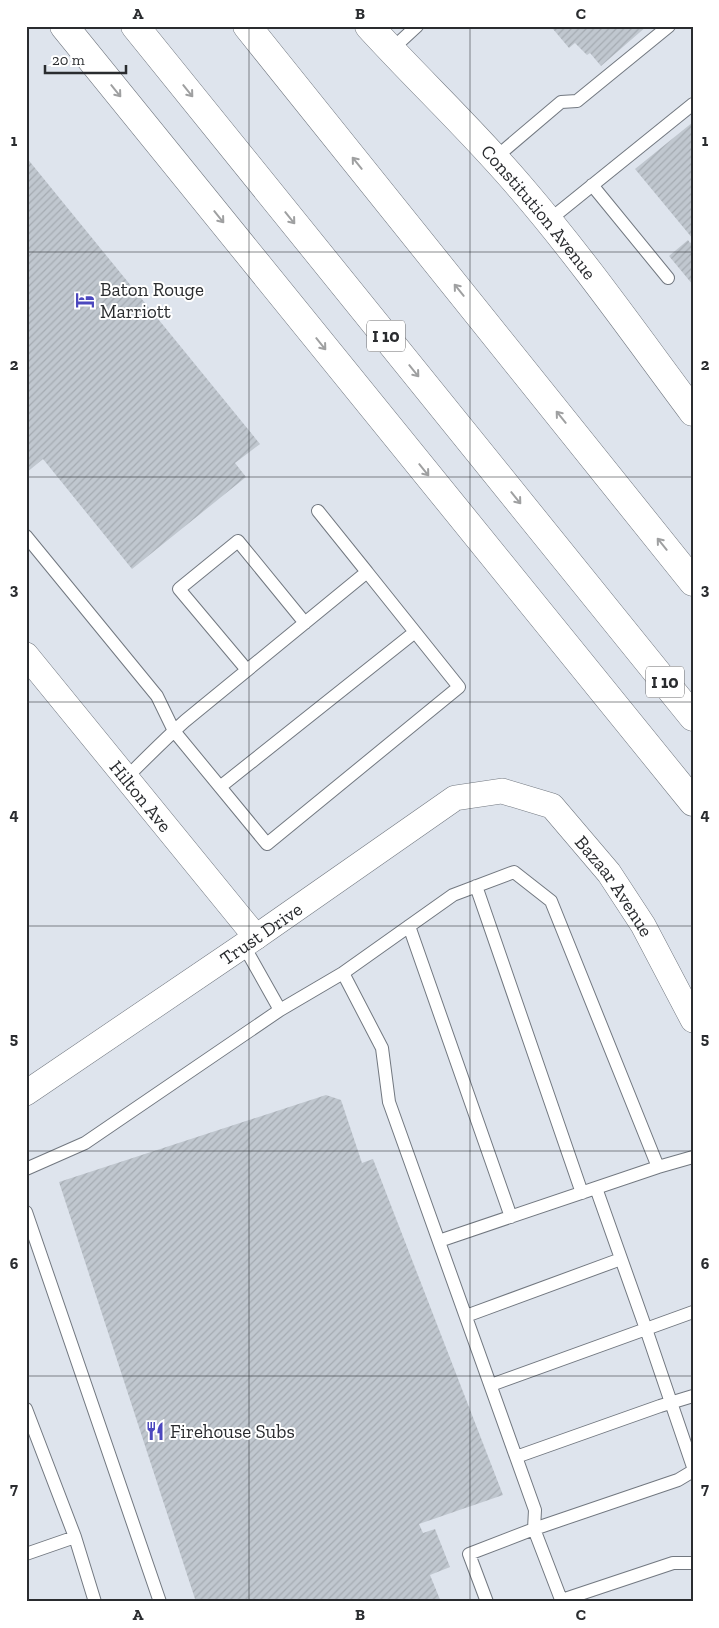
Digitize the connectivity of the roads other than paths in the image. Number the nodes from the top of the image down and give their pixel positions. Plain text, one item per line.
1 (64, 26) edge
2 (135, 26) edge
3 (247, 26) edge
4 (368, 26) edge
5 (417, 26) edge
6 (670, 26) edge
7 (390, 50) junction
8 (693, 104) edge
9 (495, 158) junction
10 (592, 185) junction
11 (548, 221) junction
12 (668, 278) dead end
13 (693, 412) edge
14 (318, 511) dead end
15 (26, 536) edge
16 (32, 546) edge
17 (367, 572) junction
18 (693, 582) edge
19 (305, 623) junction
20 (415, 632) junction
21 (26, 655) edge
22 (247, 670) junction
23 (693, 717) edge
24 (174, 731) junction
25 (126, 778) junction
26 (220, 787) junction
27 (502, 791) joint
28 (693, 802) edge
29 (476, 886) junction
30 (409, 926) junction
31 (250, 941) junction
32 (343, 973) junction
33 (280, 1010) junction
34 (693, 1020) edge
35 (26, 1093) edge
36 (693, 1157) edge
37 (658, 1167) junction
38 (26, 1169) edge
39 (596, 1188) junction
40 (582, 1193) junction
41 (26, 1212) edge
42 (511, 1217) junction
43 (439, 1241) junction
44 (622, 1259) junction
45 (693, 1312) edge
46 (466, 1316) junction
47 (646, 1329) junction
48 (491, 1385) junction
49 (693, 1396) edge
50 (672, 1402) junction
51 (26, 1409) edge
52 (516, 1457) junction
53 (693, 1466) edge
54 (693, 1471) edge
55 (534, 1529) junction
56 (76, 1537) junction
57 (26, 1554) edge
58 (693, 1563) edge
59 (562, 1601) edge
60 (95, 1602) edge
61 (160, 1602) edge
62 (487, 1602) edge

1 -> 28 main road
2 -> 23 main road, I 10
18 -> 3 main road
4 - 7 main road, Constitution Avenue
5 - 7 lane
6 - 9 lane
7 - 9 main road, Constitution Avenue
8 - 10 lane
9 - 11 main road, Constitution Avenue
10 - 11 lane
10 - 12 lane
11 - 13 main road, Constitution Avenue
14 - 17 lane
15 - 16 lane
16 - 24 lane
17 - 19 lane
17 - 20 lane
19 - 22 lane
19 - 22 lane
20 - 26 lane
20 - 26 lane
21 - 25 street, Hilton Ave
22 - 24 lane
24 - 25 lane
24 - 26 lane
25 - 31 street, Hilton Ave
27 - 31 street, Trust Drive
27 - 34 street, Bazaar Avenue
29 - 30 lane
29 - 37 lane
29 - 40 lane
30 - 32 lane
30 - 42 lane
31 - 33 lane
31 - 35 street, Trust Drive
32 - 33 lane
32 - 43 lane
33 - 38 lane
36 - 37 lane
37 - 39 lane
39 - 40 lane
39 - 44 lane
40 - 42 lane
41 - 61 lane
42 - 43 lane
43 - 46 lane
44 - 46 lane
44 - 47 lane
45 - 47 lane
46 - 48 lane
47 - 48 lane
47 - 50 lane
48 - 52 lane
49 - 50 lane
50 - 52 lane
50 - 53 lane
51 - 56 lane
52 - 55 lane
54 - 55 lane
55 - 59 lane
55 - 62 lane
56 - 57 lane
56 - 60 lane
58 - 59 lane

